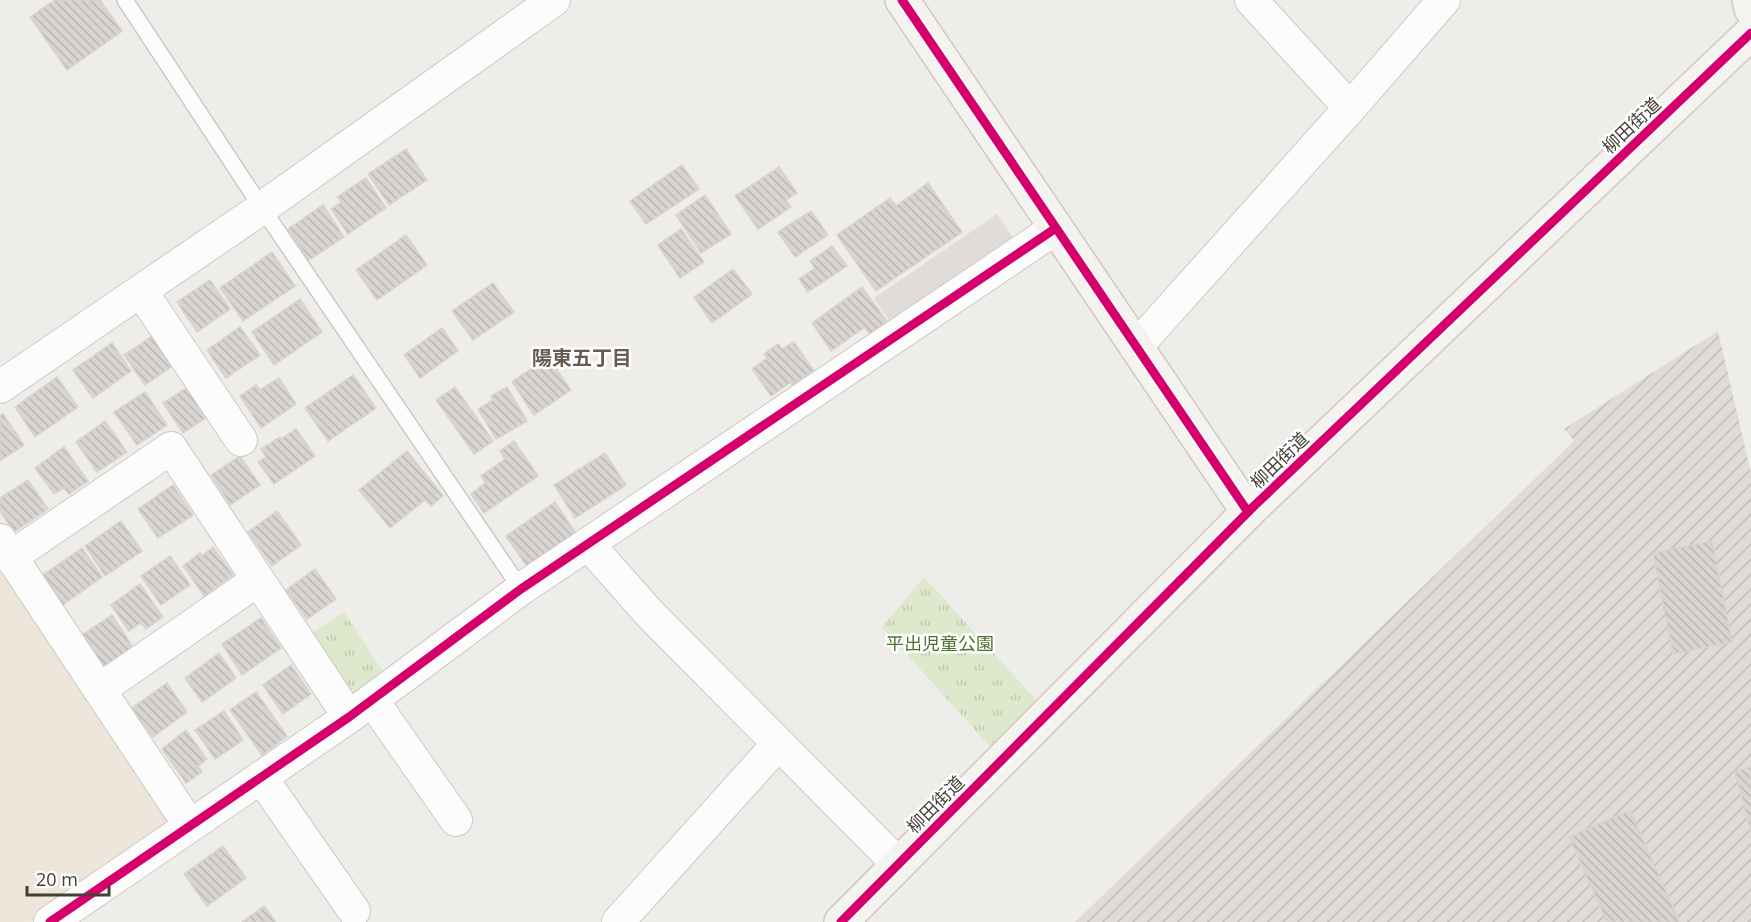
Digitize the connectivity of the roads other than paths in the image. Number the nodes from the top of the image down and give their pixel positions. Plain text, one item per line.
1 (125, 0) edge
2 (554, 0) edge
3 (902, 0) edge
4 (1251, 0) edge
5 (1444, 0) edge
6 (1749, 0) edge
7 (1751, 9) edge
8 (1751, 33) edge
9 (1350, 108) junction
10 (262, 208) junction
11 (1056, 228) junction
12 (141, 291) junction
13 (1136, 347) junction
14 (0, 387) edge
15 (241, 440) dead end
16 (1248, 512) junction
17 (588, 544) junction
18 (6, 549) edge
19 (258, 580) junction
20 (521, 589) junction
21 (99, 690) junction
22 (360, 708) junction
23 (778, 744) junction
24 (261, 777) junction
25 (456, 820) dead end
26 (190, 826) junction
27 (898, 864) junction
28 (354, 911) dead end
29 (50, 922) edge
30 (618, 922) edge
31 (841, 922) edge

1 - 10 lane
2 - 10 street
3 - 11 street
4 - 9 street
5 - 9 street
6 - 7 street
8 - 16 street, 柳田街道
9 - 13 street
10 - 12 street
10 - 20 lane
11 - 13 street
11 - 17 street
12 - 14 street
12 - 15 street
13 - 16 street
16 - 27 street, 柳田街道
17 - 20 street
17 - 23 street
18 - 19 street
18 - 21 street
19 - 21 street
19 - 22 street
20 - 22 street
21 - 26 street
22 - 24 street
22 - 25 street
23 - 27 street
23 - 30 street
24 - 26 street
24 - 28 street
26 - 29 street
27 - 31 street, 柳田街道

